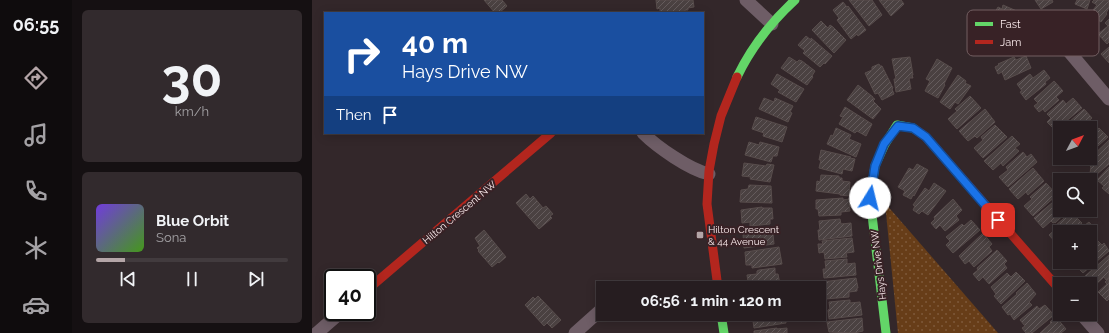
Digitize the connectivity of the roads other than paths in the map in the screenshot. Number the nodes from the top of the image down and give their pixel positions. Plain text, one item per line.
1 (746, 0) edge
2 (795, 0) edge
3 (772, 24) junction
4 (1073, 56) edge
5 (1109, 99) edge
6 (550, 134) edge
7 (644, 134) edge
8 (709, 174) junction
9 (717, 281) edge
10 (376, 282) edge
11 (1053, 282) edge
12 (596, 314) edge
13 (331, 321) edge
14 (722, 321) edge
15 (1087, 321) edge
16 (317, 333) edge
17 (575, 333) edge
18 (724, 333) edge
19 (886, 333) edge
20 (1098, 333) edge

1 - 3 street
2 - 3 street
3 - 8 street
4 - 5 street
6 - 10 street, Hilton Crescent NW
7 - 8 street
8 - 9 street
11 - 19 street, Hays Drive NW
12 - 17 street
13 - 16 street
14 - 18 street
15 - 20 street

